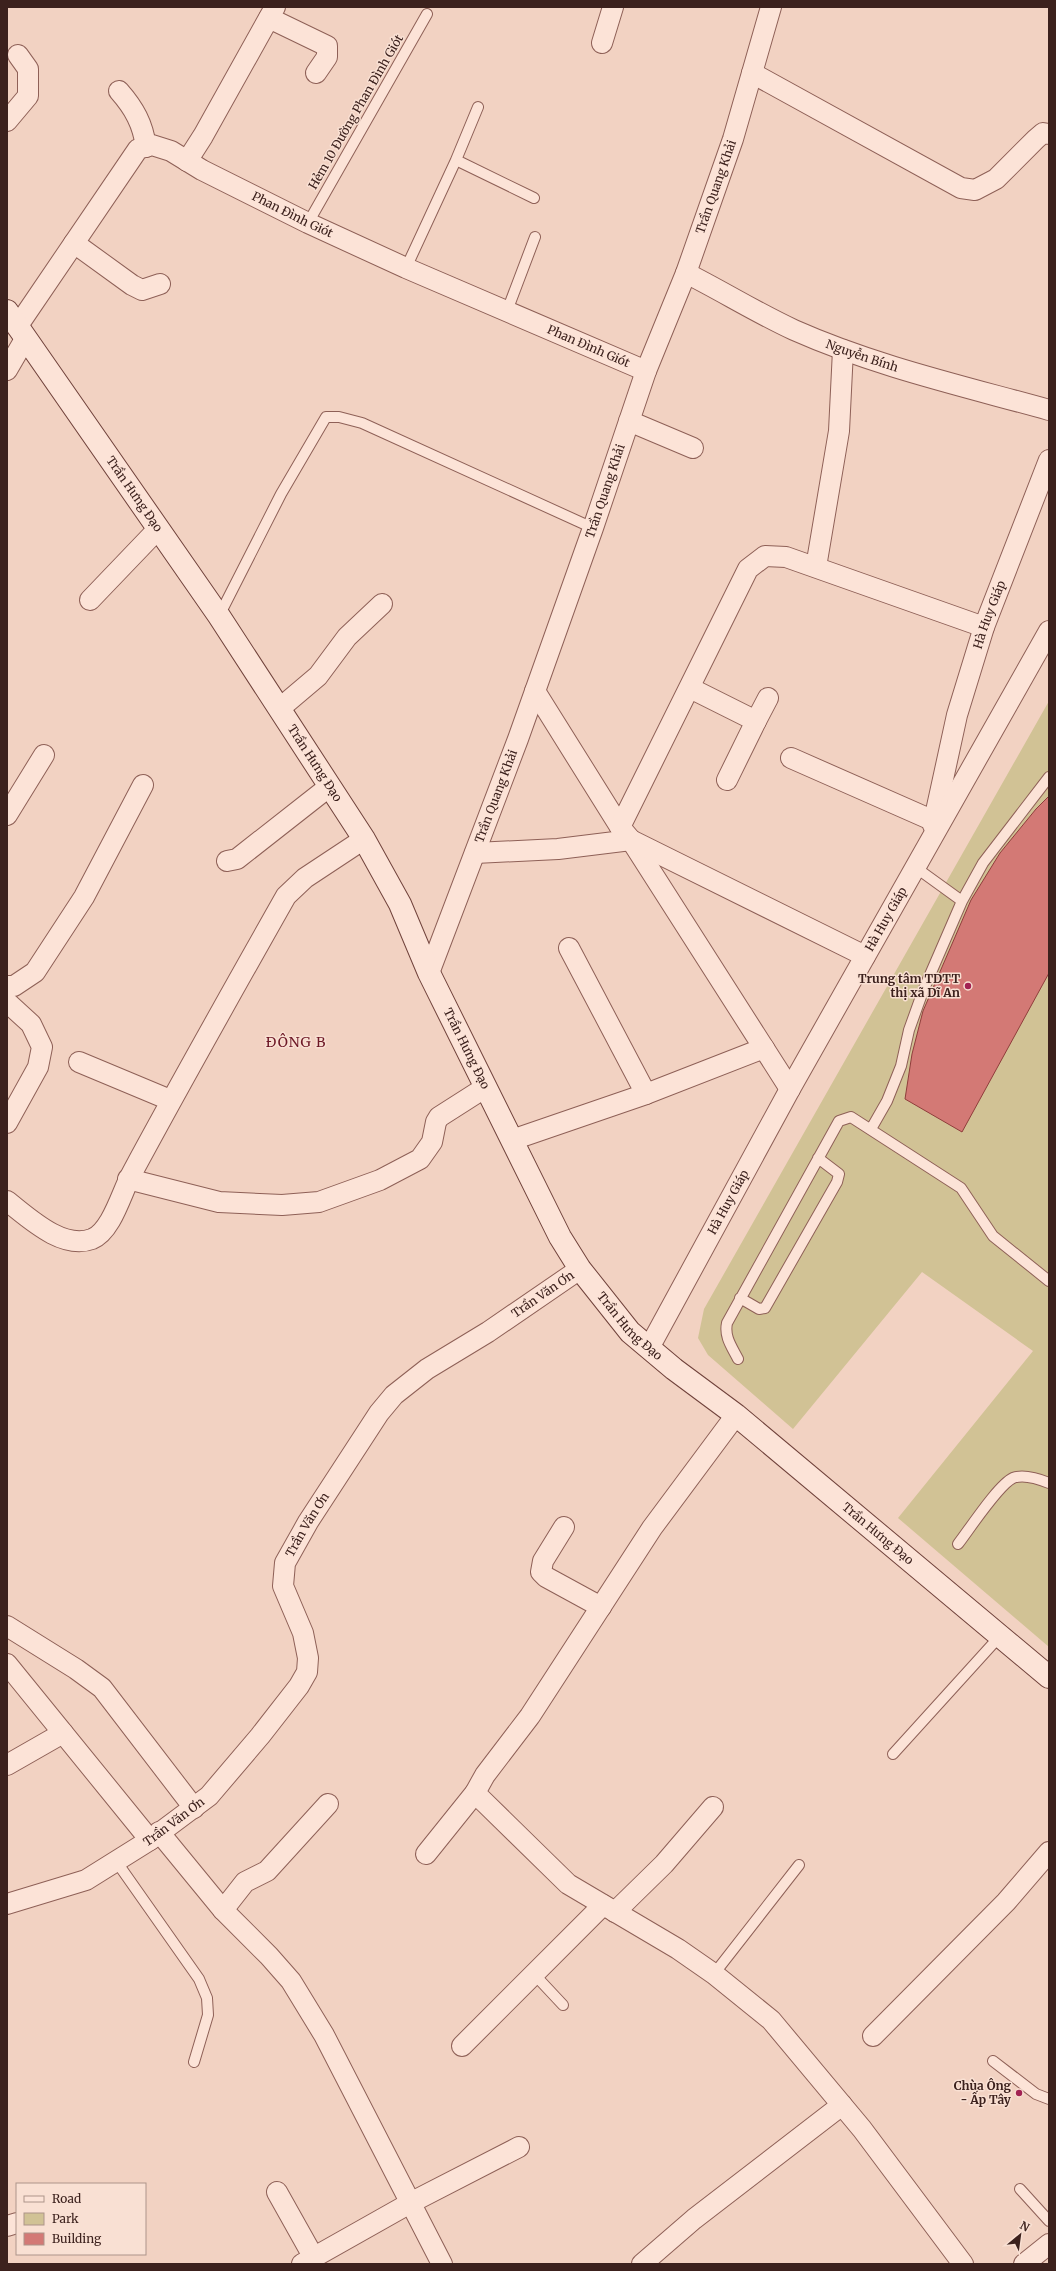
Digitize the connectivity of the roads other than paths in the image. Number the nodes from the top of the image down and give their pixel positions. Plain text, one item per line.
1 (614, 7) edge
2 (771, 7) edge
3 (272, 12) edge
4 (427, 14) dead end
5 (602, 43) dead end
6 (18, 55) dead end
7 (316, 73) dead end
8 (752, 73) junction
9 (119, 91) dead end
10 (478, 107) dead end
11 (7, 121) edge
12 (1049, 134) edge
13 (146, 147) junction
14 (456, 160) junction
15 (187, 161) junction
16 (534, 198) dead end
17 (308, 223) junction
18 (535, 237) dead end
19 (74, 243) junction
20 (406, 268) junction
21 (686, 273) junction
22 (160, 284) dead end
23 (506, 311) junction
24 (16, 326) edge
25 (843, 350) junction
26 (7, 370) edge
27 (646, 372) junction
28 (1049, 410) edge
29 (630, 421) junction
30 (693, 448) dead end
31 (1049, 460) edge
32 (594, 528) junction
33 (158, 529) junction
34 (816, 567) junction
35 (90, 600) dead end
36 (382, 604) dead end
37 (219, 616) junction
38 (984, 627) junction
39 (1049, 631) edge
40 (690, 688) junction
41 (535, 691) junction
42 (768, 698) dead end
43 (279, 709) junction
44 (756, 721) junction
45 (44, 755) dead end
46 (791, 758) dead end
47 (1049, 777) edge
48 (727, 780) dead end
49 (143, 785) dead end
50 (330, 786) junction
51 (7, 816) edge
52 (932, 830) junction
53 (625, 834) junction
54 (364, 839) junction
55 (475, 853) junction
56 (227, 861) dead end
57 (915, 867) junction
58 (962, 901) junction
59 (569, 948) dead end
60 (865, 956) junction
61 (429, 973) junction
62 (7, 986) edge
63 (7, 1002) edge
64 (764, 1048) junction
65 (79, 1062) dead end
66 (486, 1087) junction
67 (790, 1089) junction
68 (646, 1094) junction
69 (170, 1100) junction
70 (7, 1123) edge
71 (871, 1129) junction
72 (512, 1140) junction
73 (818, 1158) junction
74 (128, 1179) junction
75 (7, 1201) edge
76 (580, 1269) junction
77 (1049, 1281) edge
78 (740, 1298) junction
79 (649, 1348) junction
80 (738, 1359) dead end
81 (736, 1415) junction
82 (1049, 1483) edge
83 (564, 1528) dead end
84 (958, 1544) dead end
85 (601, 1607) junction
86 (7, 1626) edge
87 (1000, 1636) junction
88 (7, 1664) edge
89 (1049, 1677) edge
90 (63, 1733) junction
91 (893, 1754) dead end
92 (7, 1765) edge
93 (475, 1793) junction
94 (328, 1804) dead end
95 (713, 1807) dead end
96 (194, 1808) junction
97 (155, 1836) junction
98 (1049, 1852) edge
99 (426, 1854) dead end
100 (116, 1861) junction
101 (799, 1865) dead end
102 (7, 1904) edge
103 (609, 1908) junction
104 (223, 1910) junction
105 (534, 1974) junction
106 (714, 1974) junction
107 (564, 2005) dead end
108 (873, 2036) dead end
109 (462, 2046) dead end
110 (993, 2061) dead end
111 (194, 2062) dead end
112 (1049, 2099) edge
113 (842, 2104) junction
114 (519, 2147) dead end
115 (1020, 2189) dead end
116 (277, 2192) dead end
117 (412, 2202) junction
118 (1049, 2222) edge
119 (1049, 2244) edge
120 (308, 2261) edge
121 (442, 2264) edge
122 (642, 2264) edge
123 (963, 2264) edge
124 (1024, 2264) edge

1 - 5 street
2 - 8 street, Trần Quang Khải
3 - 7 street
3 - 15 street
4 - 17 lane, Hẻm 10 Đường Phan Đình Giót
6 - 11 street
8 - 12 street
8 - 21 street, Trần Quang Khải
9 - 13 street
10 - 14 lane
13 - 15 street, Phan Đình Giót
13 - 19 street
14 - 16 lane
14 - 20 lane
15 - 17 street, Phan Đình Giót
17 - 20 street, Phan Đình Giót
18 - 23 lane
19 - 22 street
19 - 24 street
20 - 23 street, Phan Đình Giót
21 - 25 street, Nguyễn Bính
21 - 27 street, Trần Quang Khải
23 - 27 street, Phan Đình Giót
24 - 26 street
24 - 33 main road, Trần Hưng Đạo
25 - 28 street, Nguyễn Bính
25 - 34 street
27 - 29 street, Trần Quang Khải
29 - 30 street
29 - 32 street, Trần Quang Khải
31 - 38 street, Hà Huy Giáp
32 - 37 lane
32 - 41 street, Trần Quang Khải
33 - 35 street
33 - 37 main road, Trần Hưng Đạo
34 - 38 street
34 - 40 street
36 - 43 street
37 - 43 main road, Trần Hưng Đạo
38 - 52 street, Hà Huy Giáp
39 - 52 street
40 - 44 street
40 - 53 street
41 - 53 street
41 - 55 street, Trần Quang Khải
42 - 44 street
43 - 50 main road, Trần Hưng Đạo
44 - 48 street
45 - 51 street
46 - 52 street
47 - 58 lane
49 - 62 street
50 - 54 main road, Trần Hưng Đạo
50 - 56 street
52 - 57 street, Hà Huy Giáp
53 - 55 street
53 - 60 street
53 - 64 street
54 - 61 main road, Trần Hưng Đạo
54 - 69 street
55 - 61 street, Trần Quang Khải
57 - 58 lane
57 - 60 street, Hà Huy Giáp
58 - 71 lane
59 - 68 street
60 - 67 street, Hà Huy Giáp
61 - 66 main road, Trần Hưng Đạo
63 - 70 street
64 - 67 street
64 - 68 street
65 - 69 street
66 - 72 main road, Trần Hưng Đạo
66 - 74 street
67 - 79 street, Hà Huy Giáp
68 - 72 street
69 - 74 street
71 - 73 lane
71 - 77 lane
72 - 76 main road, Trần Hưng Đạo
73 - 78 lane
73 - 78 lane
74 - 75 street
76 - 79 main road, Trần Hưng Đạo
76 - 96 street, Trần Văn Ơn
78 - 80 lane
79 - 81 main road, Trần Hưng Đạo
81 - 85 street
81 - 87 main road, Trần Hưng Đạo
82 - 84 lane
83 - 85 street
85 - 93 street
86 - 96 street
87 - 89 main road, Trần Hưng Đạo
87 - 91 lane
88 - 90 street
90 - 92 street
90 - 97 street
93 - 99 street
93 - 103 street
94 - 104 street
95 - 103 street
96 - 97 street, Trần Văn Ơn
97 - 100 street, Trần Văn Ơn
97 - 104 street
98 - 108 street
100 - 102 street, Trần Văn Ơn
100 - 111 lane
101 - 106 lane
103 - 105 street
103 - 106 street
104 - 117 street
105 - 107 lane
105 - 109 street
106 - 113 street
110 - 112 lane
113 - 122 street
113 - 123 street
114 - 117 street
115 - 118 lane
116 - 120 street
117 - 120 street
117 - 121 street
119 - 124 street

